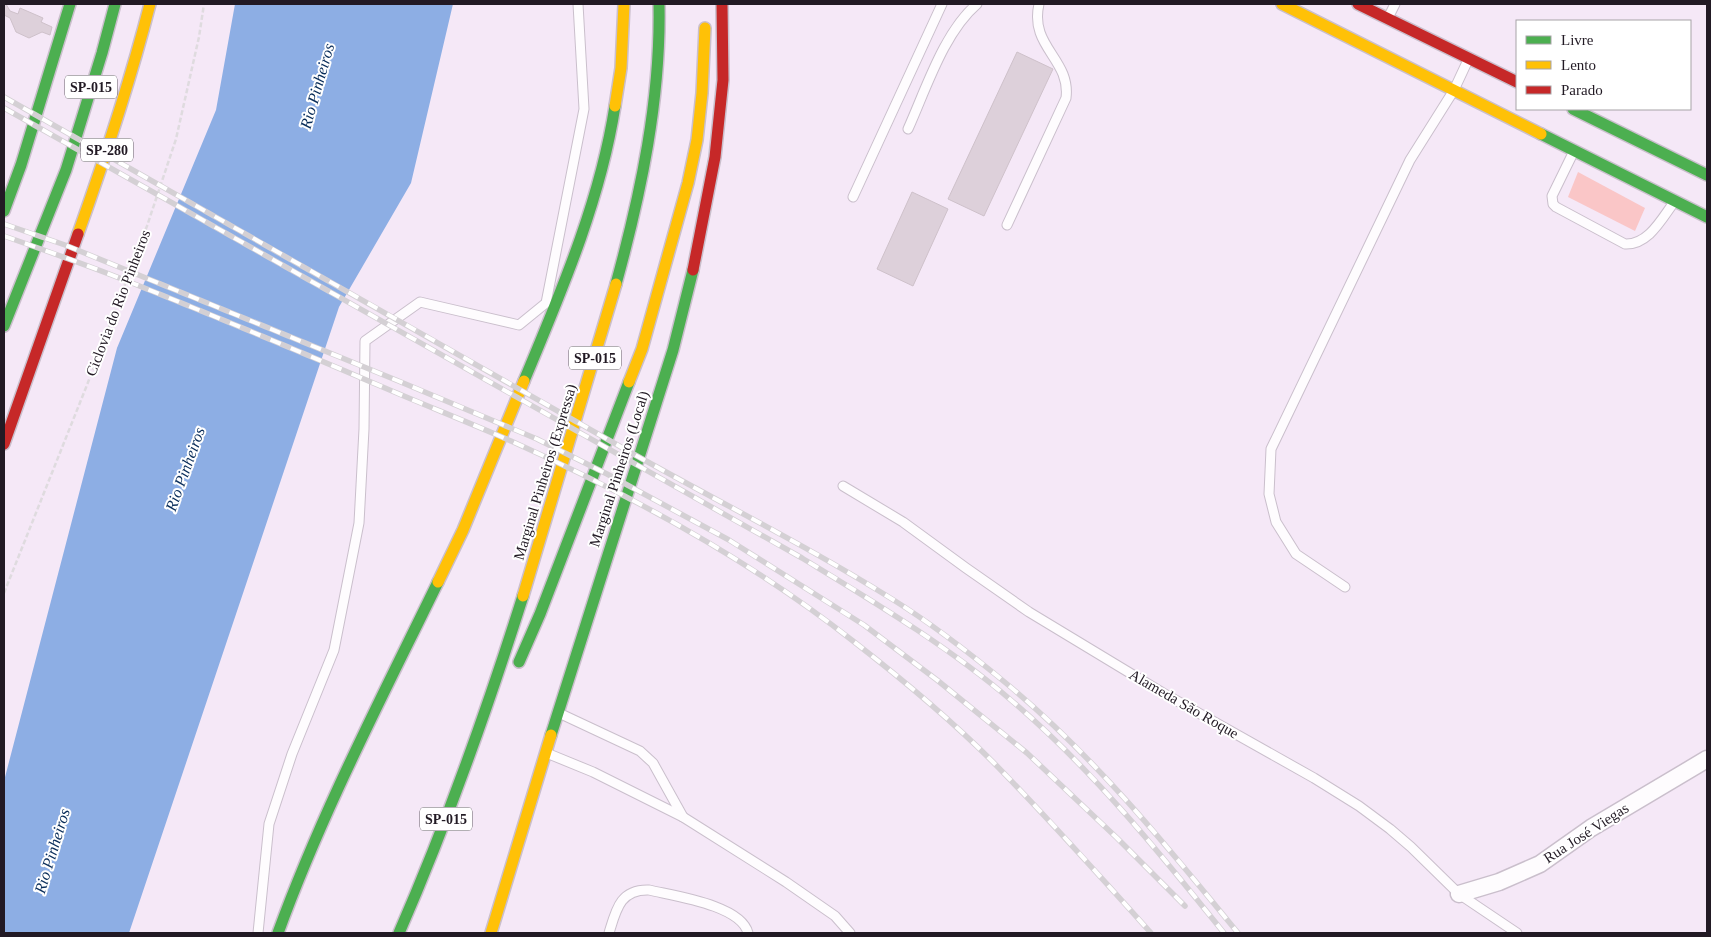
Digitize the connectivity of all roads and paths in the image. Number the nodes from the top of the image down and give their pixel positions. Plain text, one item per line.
1 (70, 4) edge
2 (115, 4) edge
3 (150, 4) edge
4 (204, 4) edge
5 (578, 4) edge
6 (624, 4) edge
7 (659, 4) edge
8 (722, 4) edge
9 (942, 4) edge
10 (977, 4) edge
11 (1039, 4) edge
12 (1282, 4) edge
13 (1358, 4) edge
14 (1395, 4) edge
15 (706, 18) dead end
16 (1388, 18) junction
17 (1469, 58) junction
18 (60, 75) dead end
19 (1516, 82) edge
20 (44, 90) junction
21 (1454, 90) junction
22 (1575, 110) edge
23 (908, 129) dead end
24 (1574, 151) junction
25 (1707, 174) edge
26 (853, 197) dead end
27 (1675, 201) junction
28 (4, 211) edge
29 (1707, 217) edge
30 (1007, 225) dead end
31 (4, 326) edge
32 (4, 444) edge
33 (843, 486) dead end
34 (1345, 587) dead end
35 (4, 593) edge
36 (513, 673) dead end
37 (506, 686) dead end
38 (490, 704) junction
39 (558, 713) junction
40 (546, 753) junction
41 (1707, 759) edge
42 (684, 817) junction
43 (1459, 894) junction
44 (258, 933) edge
45 (278, 933) edge
46 (398, 933) edge
47 (491, 933) edge
48 (609, 933) edge
49 (748, 933) edge
50 (850, 933) edge
51 (1517, 933) edge

1 - 20 main road
2 - 31 main road, SP-015
3 - 32 main road, SP-280
4 - 35 path, Ciclovia do Rio Pinheiros
5 - 44 lane
6 - 45 main road
7 - 38 main road, Marginal Pinheiros (Expressa) / SP-015
8 - 39 main road, Marginal Pinheiros (Local)
9 - 26 lane
10 - 23 lane
11 - 30 lane
12 - 21 main road
13 - 16 main road
14 - 16 lane
15 - 36 main road
16 - 17 main road
17 - 19 main road
17 - 21 lane
18 - 20 main road
20 - 28 main road
21 - 24 main road
21 - 34 lane
22 - 25 main road
24 - 27 main road
24 - 27 lane
27 - 29 main road
33 - 43 lane, Alameda São Roque
37 - 38 main road
38 - 46 main road, Marginal Pinheiros (Expressa) / SP-015
39 - 40 main road, Marginal Pinheiros (Local)
39 - 42 lane
40 - 42 lane
40 - 47 main road, Marginal Pinheiros (Local)
41 - 43 street, Rua José Viegas
42 - 50 lane
43 - 51 lane, Alameda São Roque
48 - 49 lane

